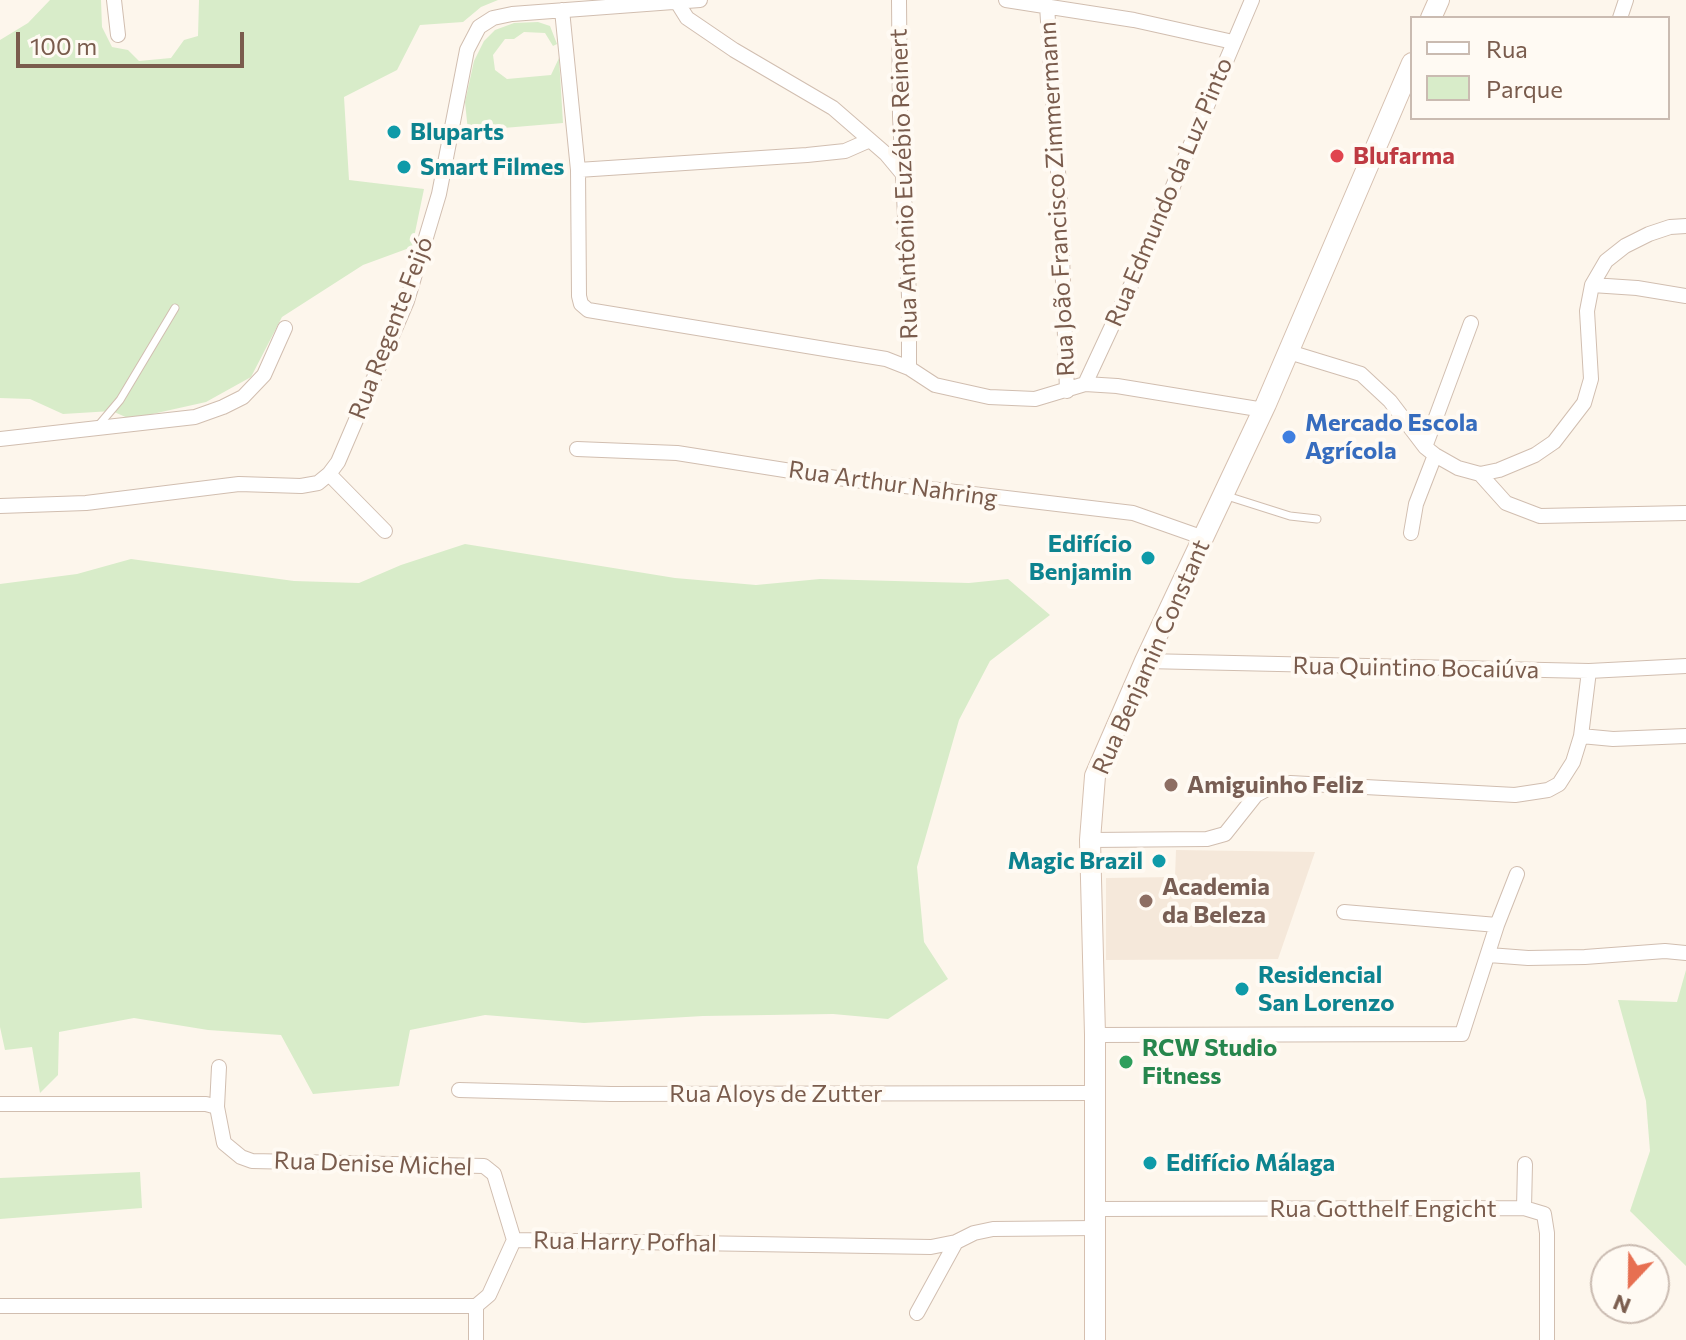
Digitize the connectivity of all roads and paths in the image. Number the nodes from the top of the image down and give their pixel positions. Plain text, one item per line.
1 (114, 0) edge
2 (700, 0) edge
3 (899, 0) edge
4 (1006, 0) edge
5 (1252, 0) edge
6 (677, 2) junction
7 (1047, 6) junction
8 (562, 10) junction
9 (118, 35) dead end
10 (1233, 42) junction
11 (1410, 72) edge
12 (870, 140) junction
13 (578, 170) junction
14 (901, 172) junction
15 (1686, 226) edge
16 (1592, 285) junction
17 (1686, 296) edge
18 (175, 308) dead end
19 (1471, 323) dead end
20 (285, 328) dead end
21 (1289, 352) junction
22 (909, 368) junction
23 (1085, 384) junction
24 (1067, 391) junction
25 (1264, 410) junction
26 (96, 428) junction
27 (0, 439) edge
28 (577, 449) dead end
29 (1430, 451) junction
30 (329, 474) junction
31 (1480, 474) junction
32 (1224, 495) junction
33 (0, 506) edge
34 (1686, 513) edge
35 (1317, 519) dead end
36 (385, 531) dead end
37 (1411, 533) dead end
38 (1204, 538) junction
39 (1145, 661) junction
40 (1686, 666) edge
41 (1589, 671) junction
42 (1581, 736) junction
43 (1686, 736) edge
44 (1090, 840) junction
45 (1517, 874) dead end
46 (1344, 912) dead end
47 (1497, 925) junction
48 (1686, 953) edge
49 (1489, 955) junction
50 (1095, 1035) junction
51 (219, 1067) dead end
52 (459, 1090) dead end
53 (1094, 1093) junction
54 (0, 1104) edge
55 (217, 1107) junction
56 (1525, 1164) dead end
57 (1524, 1208) junction
58 (1095, 1219) junction
59 (514, 1240) junction
60 (956, 1242) junction
61 (0, 1306) edge
62 (476, 1306) junction
63 (917, 1313) dead end
64 (476, 1340) edge
65 (1095, 1340) edge
66 (1547, 1340) edge

1 - 9 street
2 - 6 street, Rua Regente Feijó
3 - 14 street, Rua Antônio Euzébio Reinert
4 - 7 street
5 - 10 street, Rua Edmundo da Luz Pinto
6 - 8 street, Rua Regente Feijó
6 - 12 street
7 - 10 street
7 - 24 street, Rua João Francisco Zimmermann
8 - 13 street
8 - 30 street, Rua Regente Feijó
10 - 23 street, Rua Edmundo da Luz Pinto
11 - 21 main road, Rua Benjamin Constant
12 - 13 street
12 - 14 street
13 - 22 street
14 - 22 street, Rua Antônio Euzébio Reinert
15 - 16 street
16 - 17 street
16 - 31 street
18 - 26 lane
19 - 29 street
20 - 26 street
21 - 25 main road, Rua Benjamin Constant
21 - 29 street
22 - 24 street
23 - 24 street
23 - 25 street
25 - 32 main road, Rua Benjamin Constant
26 - 27 street
28 - 38 street, Rua Arthur Nahring
29 - 31 street
29 - 37 street
30 - 33 street
30 - 36 street
31 - 34 street
32 - 35 lane
32 - 38 main road, Rua Benjamin Constant
38 - 39 main road, Rua Benjamin Constant
39 - 41 street, Rua Quintino Bocaiúva
39 - 44 main road, Rua Benjamin Constant
40 - 41 street, Rua Quintino Bocaiúva
41 - 42 street
42 - 43 street
42 - 44 street
44 - 50 main road, Rua Benjamin Constant
45 - 47 street
46 - 47 street
47 - 49 street
48 - 49 street
49 - 50 street
50 - 53 main road, Rua Benjamin Constant
51 - 55 street, Rua Denise Michel
52 - 53 street, Rua Aloys de Zutter
53 - 58 main road, Rua Benjamin Constant
54 - 55 street
55 - 59 street, Rua Denise Michel
56 - 57 street
57 - 58 street, Rua Gotthelf Engicht
57 - 66 street, Rua Gotthelf Engicht
58 - 60 street, Rua Harry Pofhal
58 - 65 main road, Rua Benjamin Constant
59 - 60 street, Rua Harry Pofhal
59 - 62 street, Rua Harry Pofhal
60 - 63 street
61 - 62 street
62 - 64 street

